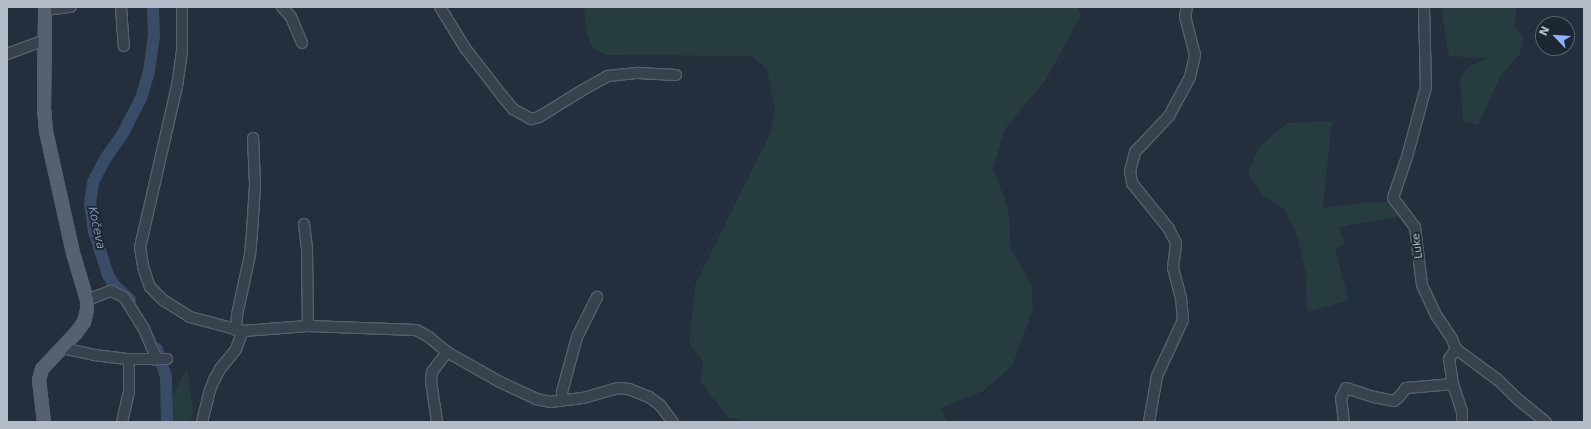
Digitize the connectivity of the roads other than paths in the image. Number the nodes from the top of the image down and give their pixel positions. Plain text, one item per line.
1 (71, 7) edge
2 (121, 7) edge
3 (182, 7) edge
4 (282, 7) edge
5 (440, 7) edge
6 (1187, 7) edge
7 (1424, 7) edge
8 (45, 8) edge
9 (45, 40) junction
10 (302, 43) dead end
11 (124, 46) dead end
12 (7, 54) edge
13 (676, 75) dead end
14 (253, 138) dead end
15 (304, 224) dead end
16 (597, 297) dead end
17 (88, 300) junction
18 (308, 326) junction
19 (240, 331) junction
20 (62, 348) junction
21 (1456, 349) junction
22 (447, 352) junction
23 (129, 359) junction
24 (1453, 384) junction
25 (563, 400) junction
26 (44, 422) edge
27 (122, 422) edge
28 (202, 422) edge
29 (437, 422) edge
30 (673, 422) edge
31 (1149, 422) edge
32 (1344, 422) edge
33 (1462, 422) edge
34 (1546, 422) edge

1 - 8 street
2 - 11 street
3 - 19 street
4 - 10 street
5 - 13 street
6 - 31 street
7 - 21 street, Luke
8 - 9 main road
9 - 12 street
9 - 17 main road
14 - 19 street
15 - 18 street
16 - 25 street
17 - 20 main road
17 - 23 street
18 - 19 street
18 - 22 street
19 - 28 street
20 - 23 street
20 - 26 main road
21 - 24 street
21 - 34 street, Luke
22 - 25 street
22 - 29 street
23 - 27 street
24 - 32 street
24 - 33 street
25 - 30 street

